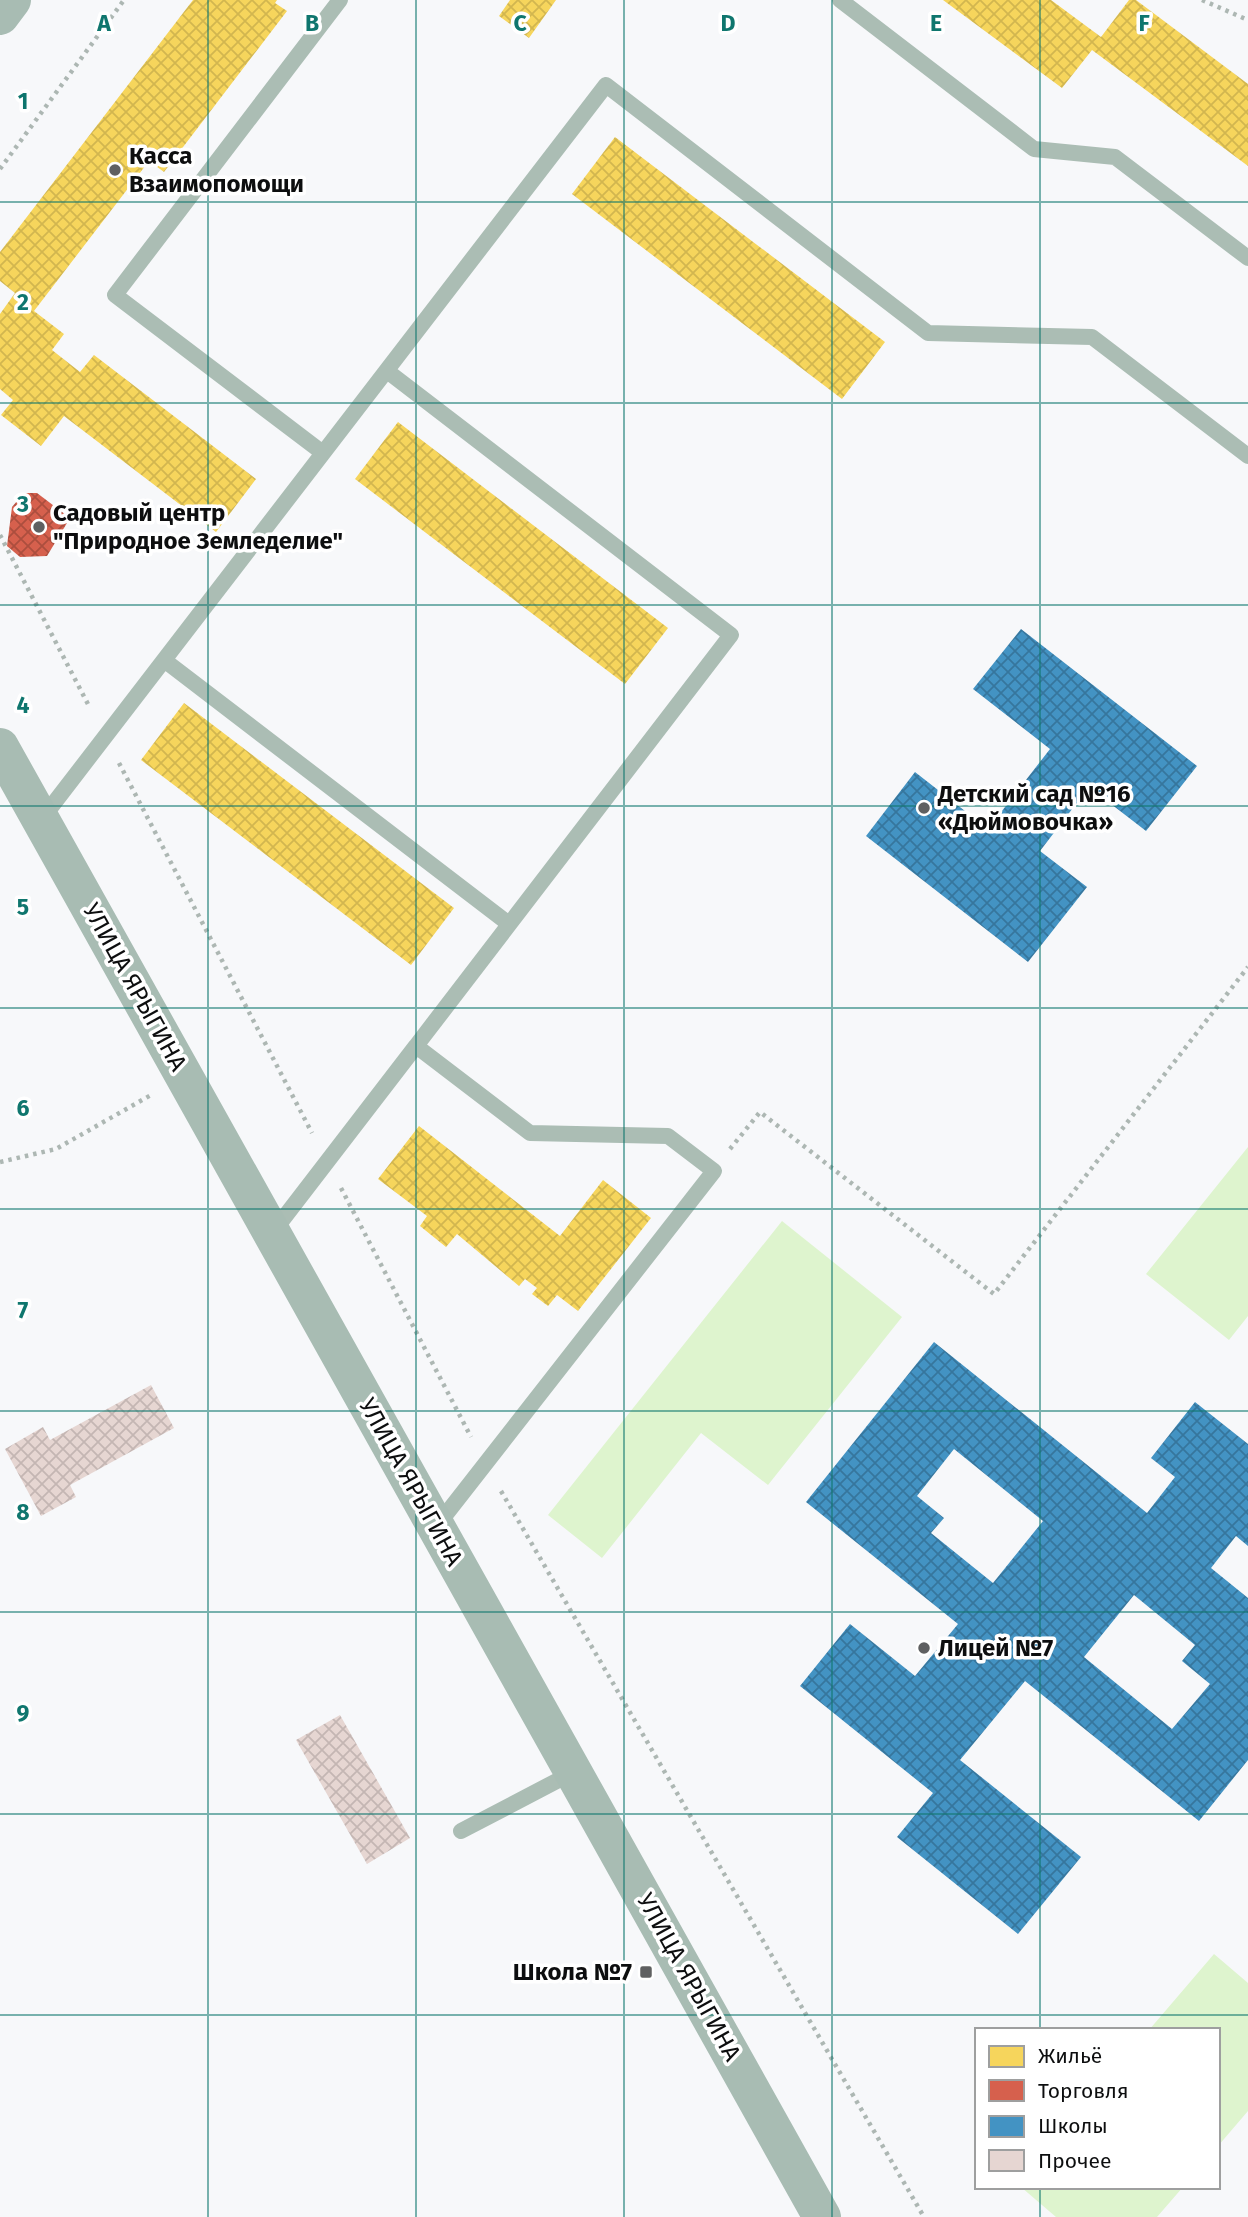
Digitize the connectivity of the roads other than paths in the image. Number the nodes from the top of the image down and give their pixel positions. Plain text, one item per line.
1 (12, 0) edge
2 (340, 0) edge
3 (841, 0) edge
4 (0, 16) edge
5 (1248, 258) edge
6 (387, 371) junction
7 (323, 453) junction
8 (1248, 456) edge
9 (164, 660) junction
10 (0, 747) edge
11 (41, 820) junction
12 (509, 924) junction
13 (416, 1046) junction
14 (273, 1232) junction
15 (436, 1527) junction
16 (574, 1772) junction
17 (461, 1831) dead end
18 (822, 2217) edge

1 - 4 street
2 - 7 lane
3 - 5 lane
6 - 7 lane
6 - 8 lane
6 - 12 lane
7 - 9 lane
9 - 11 lane
9 - 12 lane
10 - 11 street, УЛИЦА ЯРЫГИНА
11 - 14 street, УЛИЦА ЯРЫГИНА
12 - 13 lane
13 - 14 lane
13 - 15 lane
14 - 15 street, УЛИЦА ЯРЫГИНА
15 - 16 street, УЛИЦА ЯРЫГИНА
16 - 17 lane
16 - 18 street, УЛИЦА ЯРЫГИНА

